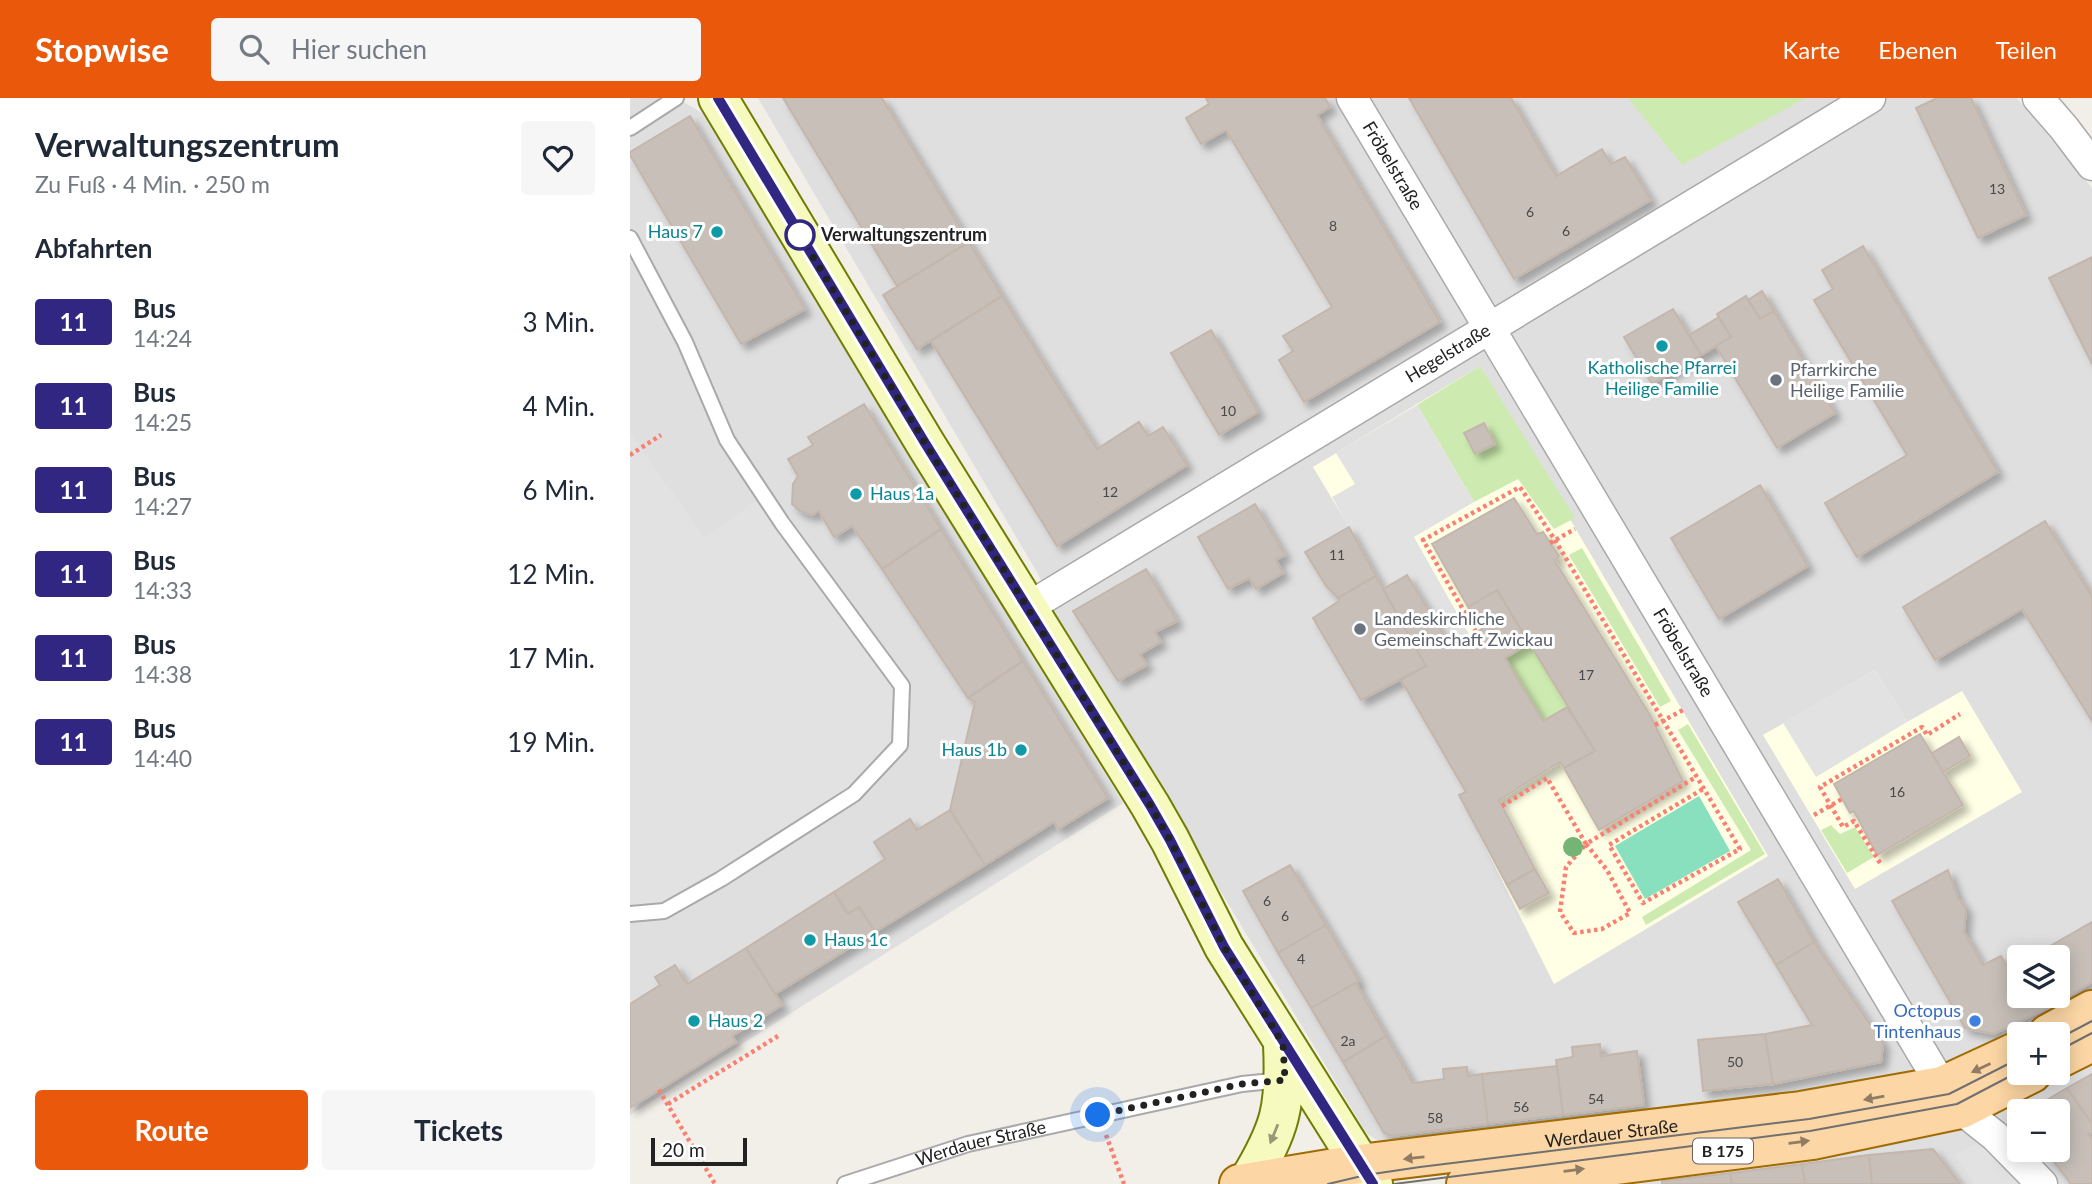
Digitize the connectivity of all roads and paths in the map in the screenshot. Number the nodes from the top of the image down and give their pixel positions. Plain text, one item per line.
1 (676, 98) edge
2 (718, 98) edge
3 (1352, 98) edge
4 (1870, 98) edge
5 (2038, 98) edge
6 (630, 128) edge
7 (2092, 165) edge
8 (630, 237) edge
9 (1489, 330) junction
10 (661, 435) dead end
11 (630, 455) edge
12 (1573, 530) dead end
13 (1553, 541) junction
14 (1027, 608) junction
15 (1476, 632) dead end
16 (1682, 711) dead end
17 (1960, 714) dead end
18 (1662, 722) junction
19 (1656, 725) dead end
20 (1696, 777) junction
21 (1703, 789) junction
22 (1842, 799) dead end
23 (1502, 806) dead end
24 (1830, 806) junction
25 (1586, 844) junction
26 (1880, 863) dead end
27 (630, 914) edge
28 (2092, 1010) edge
29 (2070, 1022) edge
30 (778, 1036) dead end
31 (2092, 1042) edge
32 (2070, 1053) edge
33 (2007, 1059) edge
34 (1284, 1062) junction
35 (2007, 1080) edge
36 (659, 1090) dead end
37 (1952, 1097) junction
38 (668, 1104) junction
39 (1113, 1150) dead end
40 (1366, 1174) edge
41 (1295, 1178) edge
42 (1243, 1183) edge
43 (715, 1184) edge
44 (845, 1184) edge
45 (1124, 1184) edge
46 (1466, 1184) edge
47 (2042, 1184) edge

1 - 6 lane
2 - 14 street
3 - 9 street, Fröbelstraße
4 - 9 street, Hegelstraße
5 - 7 street
8 - 27 lane
9 - 14 street, Hegelstraße
9 - 37 street, Fröbelstraße
10 - 11 path
12 - 13 path
13 - 15 path
13 - 18 path
14 - 34 street
16 - 18 path
17 - 24 path
18 - 19 path
18 - 20 path
20 - 21 path
20 - 25 path
21 - 21 path
22 - 24 path
23 - 25 path
24 - 26 path
25 - 25 path
28 - 29 main road
30 - 38 path
31 - 32 main road
33 -> 37 main road, Werdauer Straße / B 175
34 - 40 street
34 -> 42 street
34 - 44 lane, Werdauer Straße
35 - 37 main road, Werdauer Straße / B 175
36 - 38 path
37 -> 40 main road, Werdauer Straße / B 175
46 -> 37 main road, Werdauer Straße / B 175
37 - 47 street, Fröbelstraße
38 - 43 path
39 - 45 path
40 - 41 main road, Werdauer Straße / B 175
41 - 42 main road, Werdauer Straße / B 175

